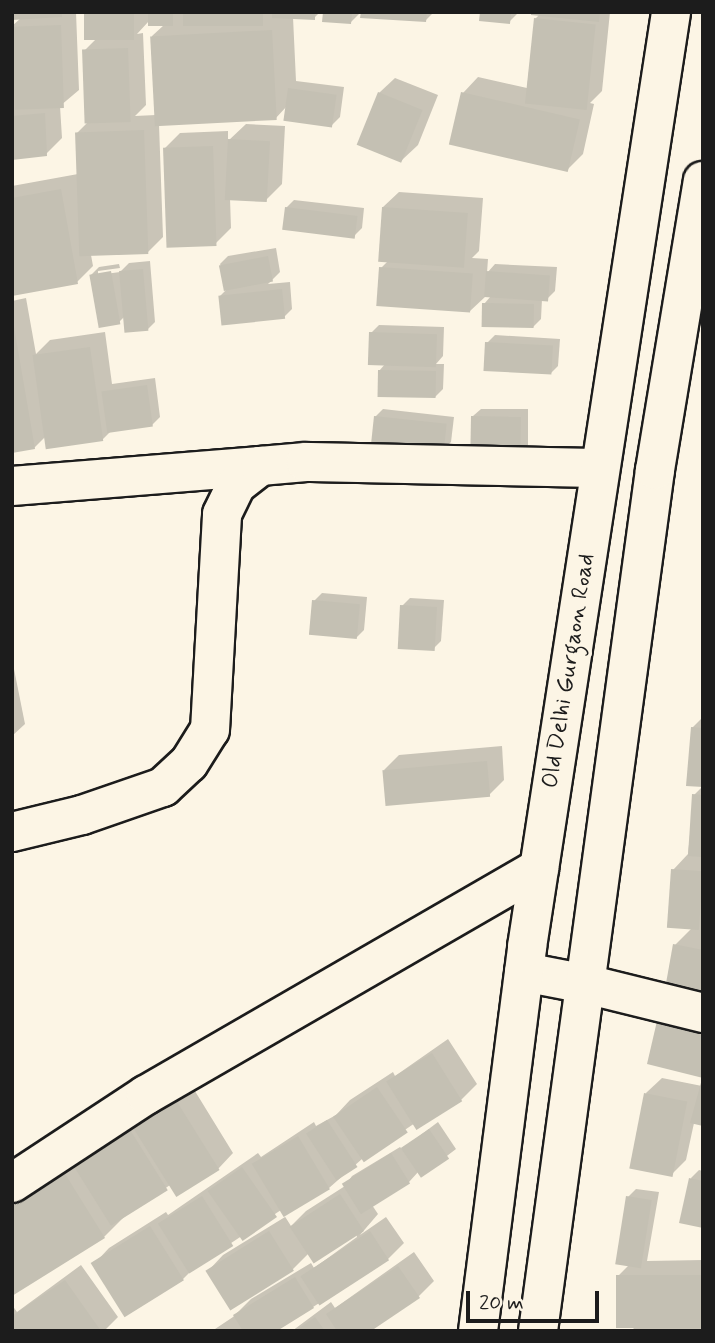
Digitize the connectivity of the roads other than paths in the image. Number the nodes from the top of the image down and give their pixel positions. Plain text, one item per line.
1 (671, 12) edge
2 (703, 181) edge
3 (260, 466) junction
4 (600, 468) junction
5 (12, 486) edge
6 (12, 832) edge
7 (539, 868) junction
8 (524, 972) junction
9 (586, 984) junction
10 (703, 1013) edge
11 (12, 1183) edge
12 (478, 1331) edge
13 (538, 1331) edge

1 - 4 main road, Old Delhi Gurgaon Road
2 - 9 main road
3 - 4 main road
3 - 5 main road
3 - 6 main road
4 - 7 main road, Old Delhi Gurgaon Road
7 - 8 main road, Old Delhi Gurgaon Road
7 - 11 main road
8 - 9 main road
8 - 12 main road, Old Delhi Gurgaon Road
9 - 10 main road
9 - 13 main road

